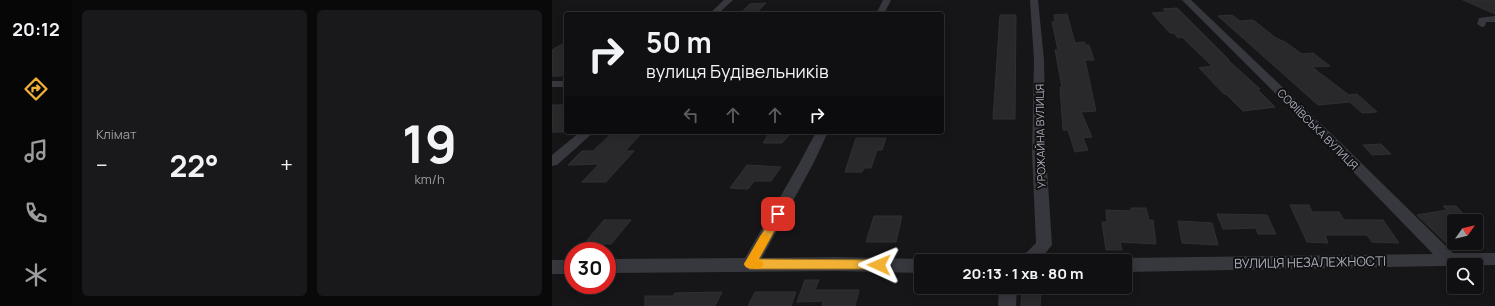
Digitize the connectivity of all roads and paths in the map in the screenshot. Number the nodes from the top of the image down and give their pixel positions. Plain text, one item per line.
1 (729, 0) edge
2 (886, 0) edge
3 (1034, 0) edge
4 (1186, 0) edge
5 (716, 12) edge
6 (881, 12) edge
7 (1495, 20) edge
8 (1482, 24) dead end
9 (552, 84) edge
10 (564, 84) edge
11 (586, 134) edge
12 (821, 134) edge
13 (552, 162) edge
14 (1036, 254) edge
15 (1447, 258) edge
16 (1447, 259) edge
17 (1483, 259) edge
18 (1495, 259) edge
19 (750, 264) junction
20 (1132, 265) edge
21 (616, 266) edge
22 (914, 266) edge
23 (552, 267) edge
24 (564, 267) edge
25 (1008, 294) edge
26 (1007, 306) edge

1 - 5 street
2 - 6 street
3 - 14 street, УРОЖАЙНА ВУЛИЦЯ
4 - 15 street, СОФІЇВСЬКА ВУЛИЦЯ
7 - 8 street
9 - 10 street
11 - 13 street
12 - 19 street
16 - 20 street, ВУЛИЦЯ НЕЗАЛЕЖНОСТІ
17 - 18 street, ВУЛИЦЯ НЕЗАЛЕЖНОСТІ
19 - 21 street
19 - 22 street
23 - 24 street
25 - 26 street

